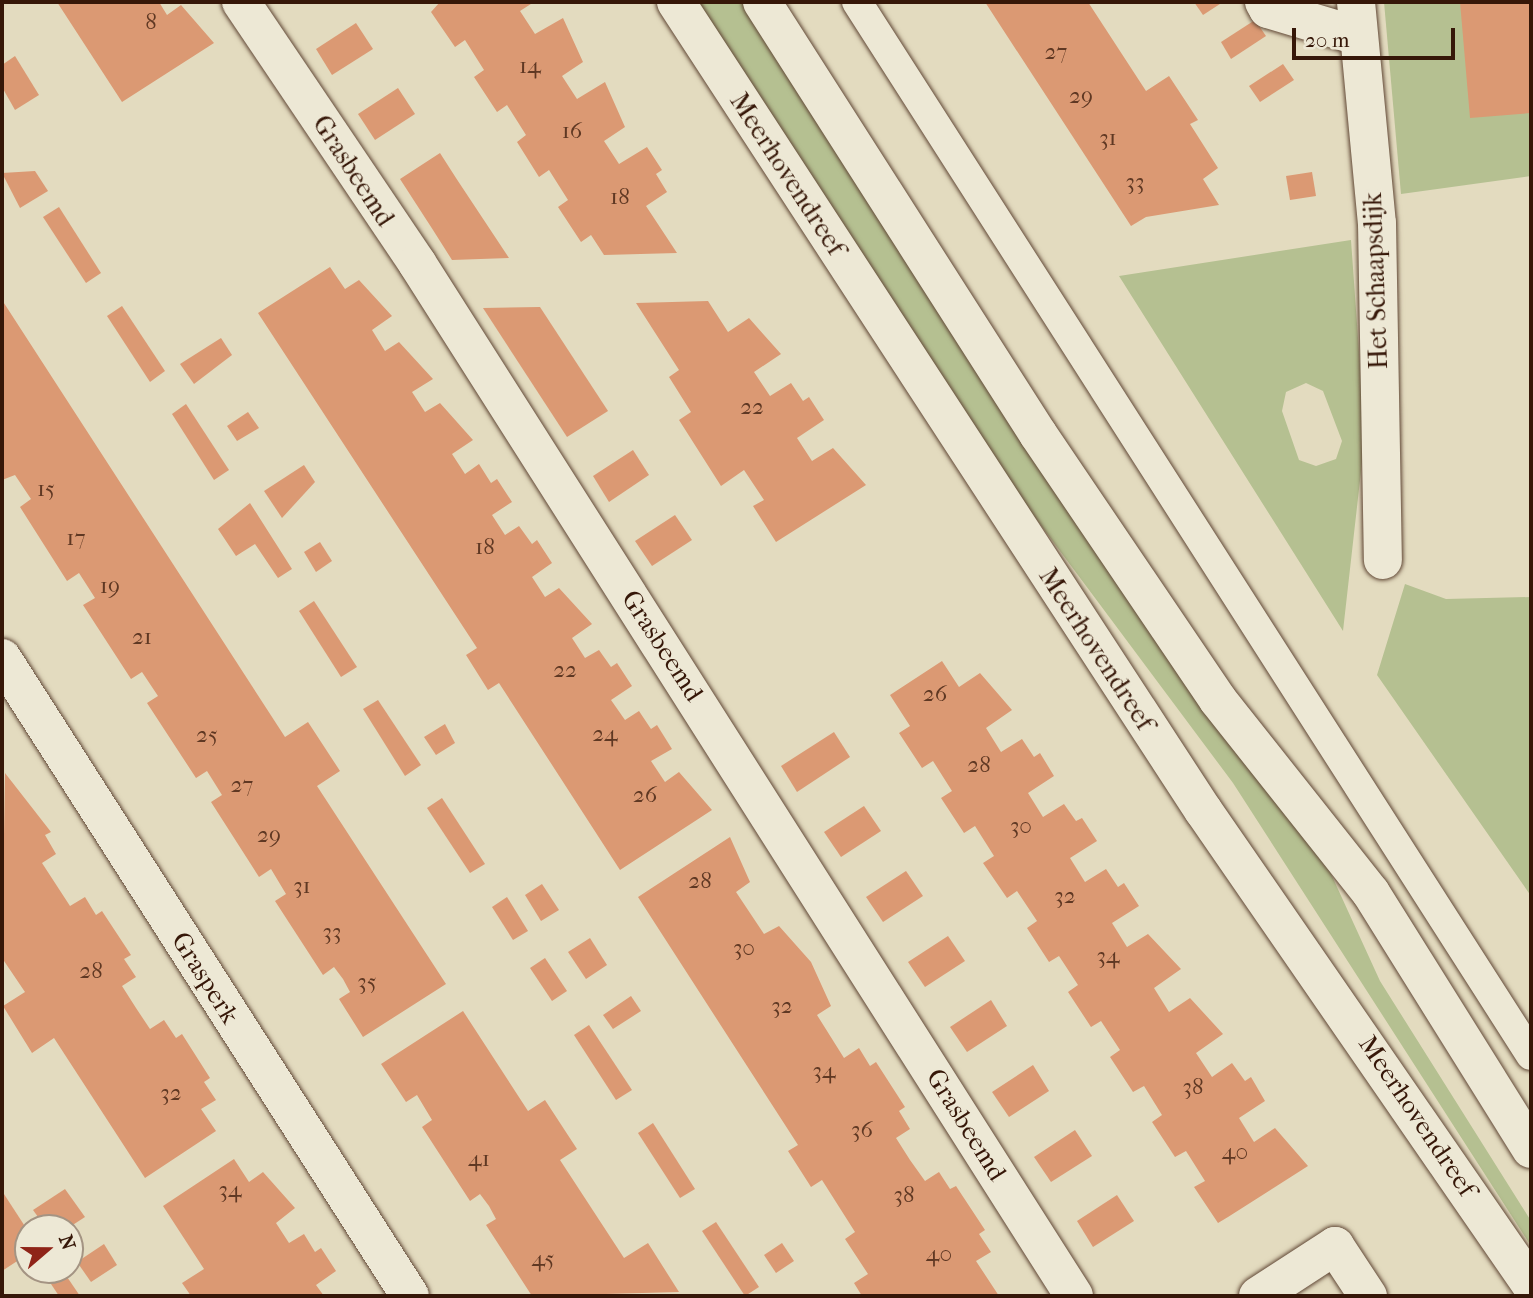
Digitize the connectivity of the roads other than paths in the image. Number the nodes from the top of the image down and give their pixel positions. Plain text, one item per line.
1 (242, 2) edge
2 (676, 2) edge
3 (762, 2) edge
4 (857, 2) edge
5 (1264, 2) edge
6 (1357, 19) edge
7 (1383, 560) dead end
8 (2, 658) edge
9 (1531, 1055) edge
10 (1531, 1149) edge
11 (1531, 1285) edge
12 (410, 1296) edge
13 (1074, 1296) edge
14 (1258, 1296) edge
15 (1368, 1296) edge

1 - 13 street, Grasbeemd
2 - 11 street, Meerhovendreef
3 - 10 street
4 - 9 lane
5 - 6 street
6 - 7 street, Het Schaapsdijk
8 - 12 street, Grasperk
14 - 15 street

